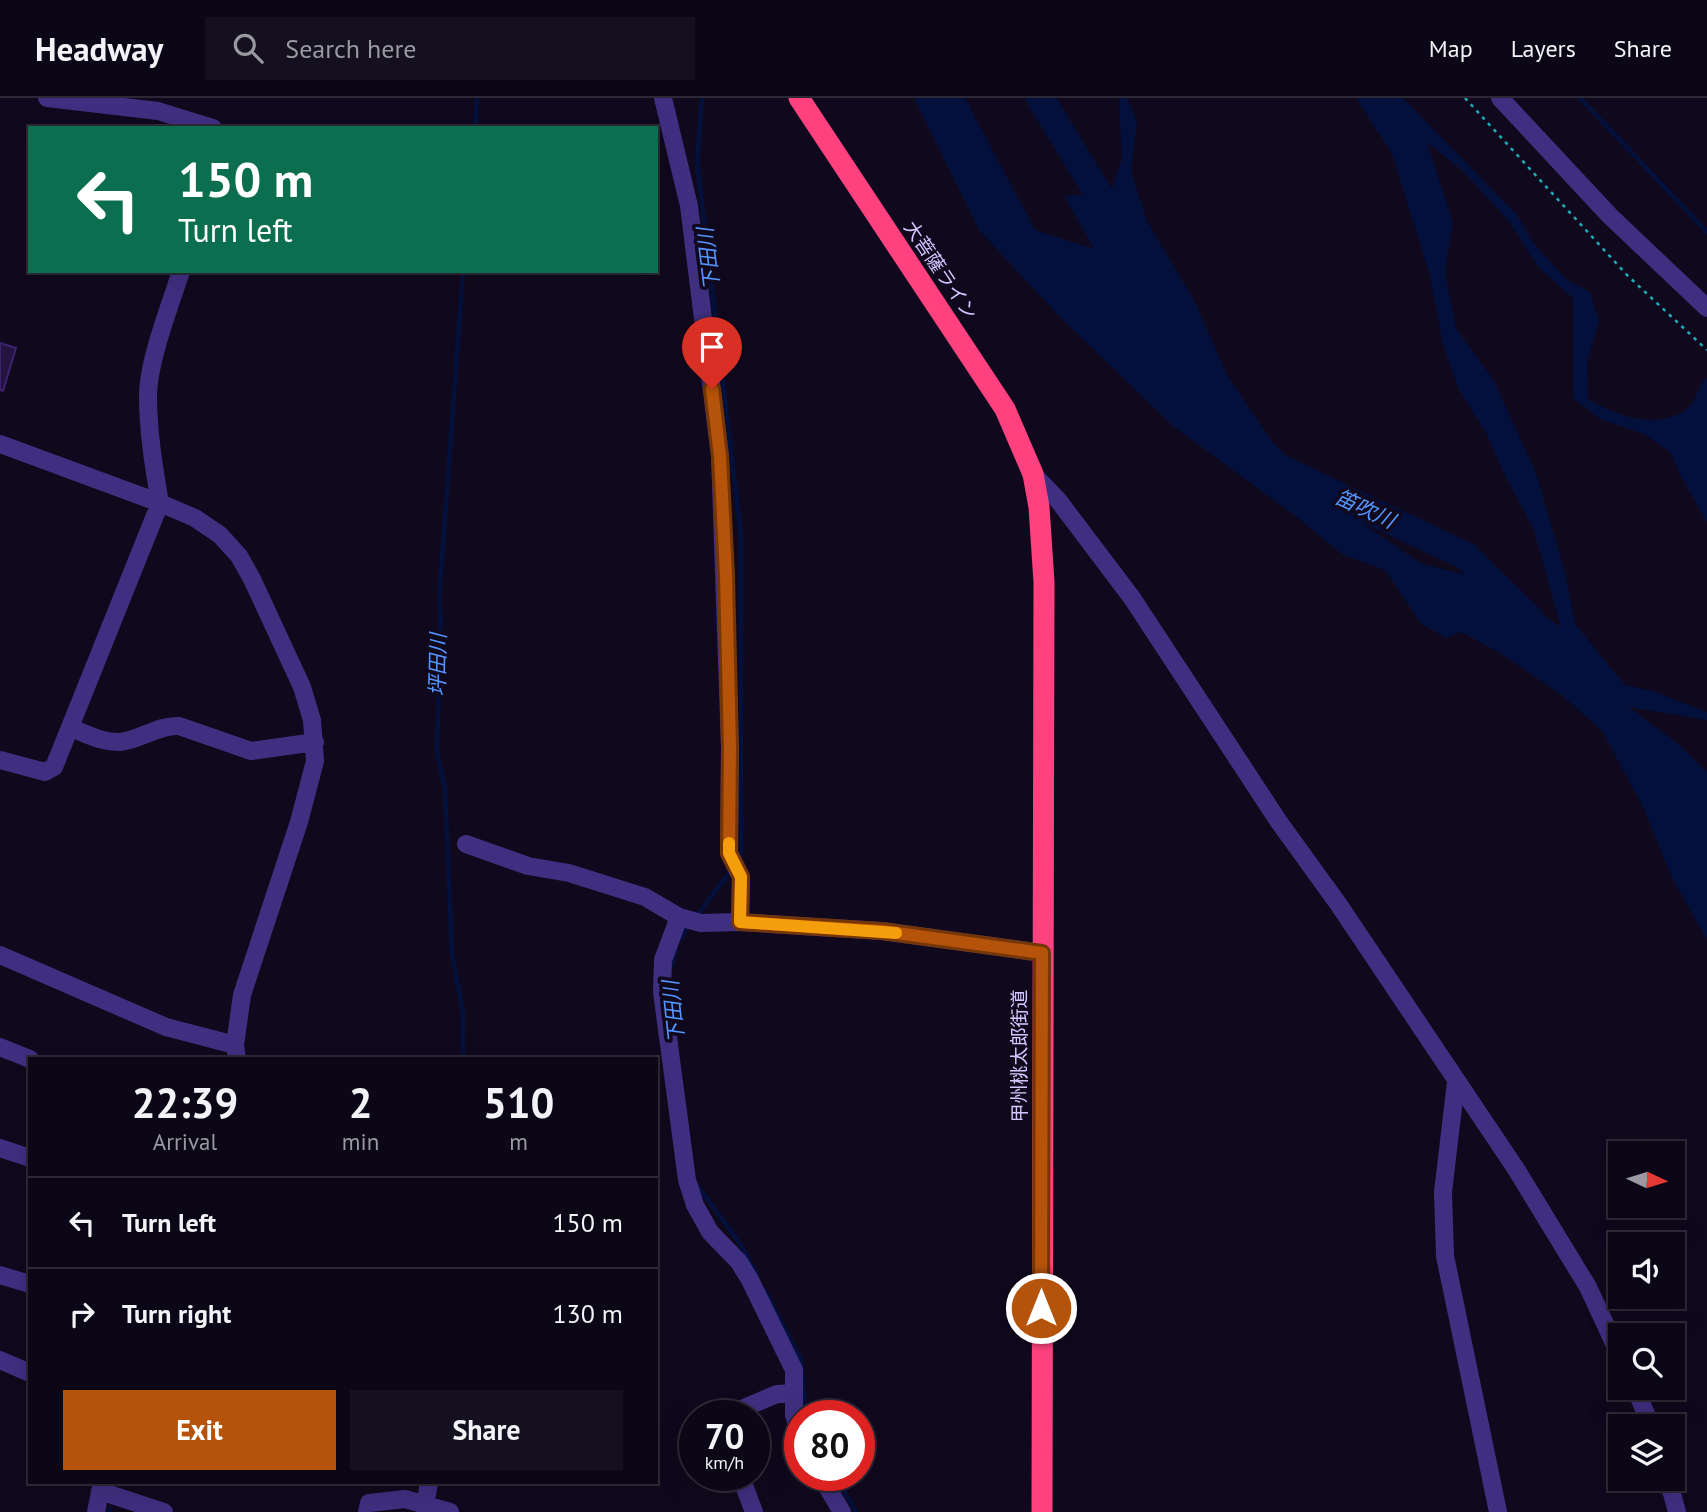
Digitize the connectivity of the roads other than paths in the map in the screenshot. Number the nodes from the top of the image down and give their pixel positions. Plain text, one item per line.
1 (47, 98) edge
2 (663, 98) edge
3 (799, 98) edge
4 (1500, 98) edge
5 (207, 126) edge
6 (180, 273) edge
7 (1707, 308) edge
8 (0, 444) edge
9 (1032, 474) junction
10 (160, 503) junction
11 (71, 728) junction
12 (315, 741) junction
13 (0, 760) edge
14 (466, 844) dead end
15 (688, 920) junction
16 (740, 922) junction
17 (1042, 953) junction
18 (0, 955) edge
19 (236, 1052) edge
20 (1, 1053) edge
21 (28, 1059) edge
22 (1456, 1082) junction
23 (0, 1148) edge
24 (28, 1157) edge
25 (0, 1275) edge
26 (28, 1283) edge
27 (1608, 1330) edge
28 (0, 1360) edge
29 (28, 1372) edge
30 (794, 1393) junction
31 (763, 1400) edge
32 (794, 1400) edge
33 (429, 1484) edge
34 (101, 1487) edge
35 (746, 1491) edge
36 (830, 1491) edge
37 (1671, 1491) edge
38 (425, 1507) junction
39 (96, 1512) edge
40 (164, 1512) edge
41 (367, 1512) edge
42 (450, 1512) edge
43 (754, 1512) edge
44 (842, 1512) edge
45 (1042, 1512) edge
46 (1498, 1512) edge
47 (1677, 1512) edge

1 - 5 street
2 - 16 street
3 - 9 highway, 大菩薩ライン
4 - 7 street
6 - 10 street
8 - 10 street
9 - 17 highway, 甲州桃太郎街道
9 - 22 street
10 - 11 street
10 - 12 street
11 - 12 street
11 - 13 street
12 - 19 street
14 - 15 street
15 - 16 street
15 - 30 street
16 - 17 street
17 - 45 highway, 甲州桃太郎街道
18 - 19 street
20 - 21 street
22 - 27 street
22 - 46 street
23 - 24 street
25 - 26 street
28 - 29 street
30 - 31 street
30 - 32 street
33 - 38 street
34 - 39 street
34 - 40 street
35 - 43 street
36 - 44 street
37 - 47 street
38 - 41 street
38 - 42 street

